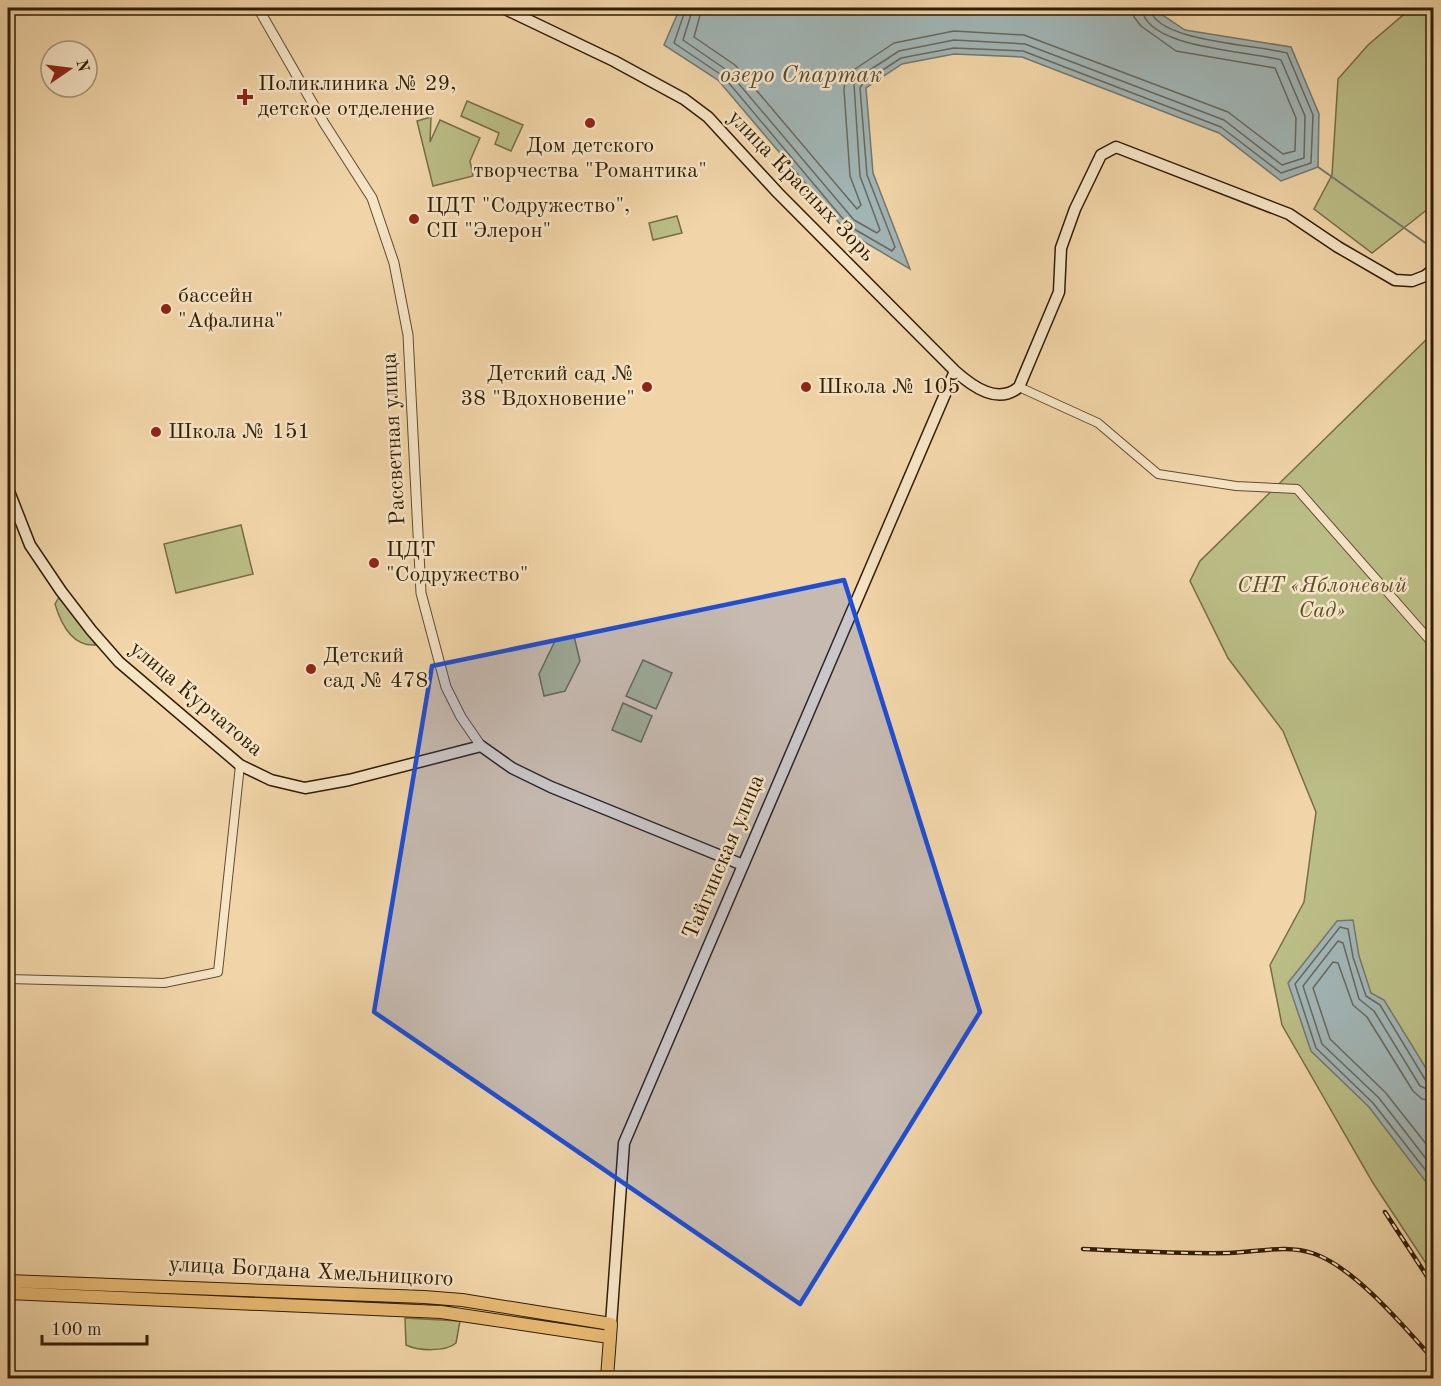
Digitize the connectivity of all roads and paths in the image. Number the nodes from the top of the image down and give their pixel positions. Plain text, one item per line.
1 (258, 8) edge
2 (503, 8) edge
3 (1434, 269) edge
4 (955, 371) junction
5 (1019, 387) junction
6 (8, 489) edge
7 (1434, 645) edge
8 (481, 746) junction
9 (240, 765) junction
10 (743, 865) junction
11 (8, 979) edge
12 (8, 1281) edge
13 (8, 1293) edge
14 (424, 1297) junction
15 (424, 1311) junction
16 (611, 1323) junction
17 (609, 1337) junction
18 (607, 1378) edge

1 - 8 street, Рассветная улица
2 - 4 main road, улица Красных Зорь
3 - 5 main road
4 - 5 main road, улица Красных Зорь
4 - 10 main road, Тайгинская улица
5 - 7 street
6 - 9 main road, улица Курчатова
8 - 9 main road, улица Курчатова
8 - 10 main road, Рассветная улица
9 - 11 street
10 - 16 main road, Тайгинская улица
12 - 14 highway, улица Богдана Хмельницкого
13 - 15 highway, улица Богдана Хмельницкого
14 - 15 highway
14 - 16 highway, улица Богдана Хмельницкого
15 - 17 highway, улица Богдана Хмельницкого
16 - 17 highway, Тайгинская улица
17 - 18 highway, Тайгинская улица

